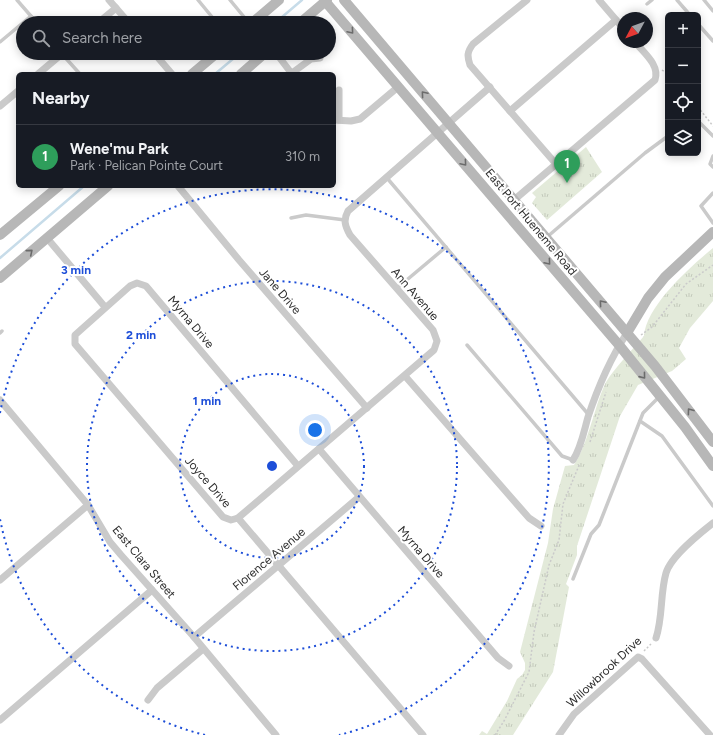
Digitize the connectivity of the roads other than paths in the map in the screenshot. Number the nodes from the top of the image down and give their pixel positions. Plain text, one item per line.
1 (17, 0) edge
2 (109, 0) edge
3 (198, 0) edge
4 (230, 0) edge
5 (279, 0) edge
6 (326, 0) edge
7 (345, 0) edge
8 (527, 0) edge
9 (599, 0) edge
10 (652, 0) edge
11 (677, 0) edge
12 (704, 0) edge
13 (647, 4) dead end
14 (116, 8) junction
15 (713, 11) edge
16 (687, 12) edge
17 (31, 16) edge
18 (106, 16) edge
19 (122, 16) edge
20 (211, 16) edge
21 (244, 16) edge
22 (259, 16) edge
23 (308, 16) edge
24 (616, 20) joint
25 (701, 27) edge
26 (16, 29) edge
27 (713, 40) edge
28 (0, 42) edge
29 (640, 48) edge
30 (54, 60) edge
31 (68, 60) edge
32 (160, 60) edge
33 (209, 60) edge
34 (257, 60) edge
35 (281, 60) edge
36 (310, 60) edge
37 (40, 72) edge
38 (78, 72) edge
39 (170, 72) edge
40 (194, 72) edge
41 (242, 72) edge
42 (290, 72) edge
43 (295, 72) edge
44 (490, 87) junction
45 (398, 88) junction
46 (339, 90) dead end
47 (16, 93) edge
48 (0, 106) edge
49 (510, 111) junction
50 (337, 120) edge
51 (449, 124) junction
52 (701, 124) edge
53 (439, 133) junction
54 (713, 136) edge
55 (665, 138) edge
56 (713, 156) edge
57 (556, 164) junction
58 (713, 167) edge
59 (387, 178) junction
60 (57, 188) edge
61 (106, 188) edge
62 (180, 188) edge
63 (713, 194) edge
64 (514, 200) junction
65 (291, 218) dead end
66 (345, 220) junction
67 (713, 223) edge
68 (713, 232) edge
69 (0, 235) edge
70 (47, 238) junction
71 (546, 238) junction
72 (446, 247) junction
73 (0, 278) edge
74 (396, 289) junction
75 (105, 307) junction
76 (627, 333) junction
77 (466, 345) dead end
78 (619, 345) junction
79 (405, 376) junction
80 (660, 397) junction
81 (0, 400) edge
82 (367, 408) junction
83 (589, 415) junction
84 (640, 421) junction
85 (713, 442) edge
86 (319, 450) junction
87 (573, 460) joint
88 (298, 466) junction
89 (713, 466) edge
90 (359, 497) junction
91 (88, 505) junction
92 (713, 506) edge
93 (238, 518) junction
94 (541, 526) dead end
95 (712, 527) edge
96 (278, 565) junction
97 (2, 576) edge
98 (573, 580) dead end
99 (152, 590) junction
100 (194, 637) junction
101 (656, 638) road end
102 (203, 649) junction
103 (509, 666) dead end
104 (148, 700) dead end
105 (0, 720) edge
106 (275, 735) edge
107 (423, 735) edge
108 (559, 735) edge
109 (710, 735) edge

1 - 17 lane
2 - 14 street
3 - 20 lane
4 - 21 lane
5 - 22 main road
6 - 23 main road
6 -> 45 main road, East Port Hueneme Road
51 -> 7 main road, East Port Hueneme Road
8 - 44 street
9 - 24 street
10 - 13 lane
11 - 16 lane
12 - 15 lane
14 - 18 street
14 - 19 street
24 - 49 street
25 - 27 lane
26 - 28 lane
29 - 57 street
30 - 37 street
31 - 38 lane
32 - 39 street
33 - 40 main road
34 - 41 main road
35 - 42 street
36 - 43 street
44 - 49 street
44 - 51 street
45 - 50 street
45 - 53 main road, East Port Hueneme Road
46 - 50 street
47 - 48 street
49 - 57 street
51 - 53 street
51 - 64 main road, East Port Hueneme Road
52 - 54 lane
53 - 59 street
53 -> 78 main road, East Port Hueneme Road
55 - 71 lane
56 - 58 lane
57 - 64 street
59 - 66 street
59 - 72 lane
60 - 69 main road
61 - 70 main road
62 - 82 street, Jane Drive
63 - 67 lane
64 - 71 main road, East Port Hueneme Road
65 - 66 lane
66 - 74 street, Ann Avenue
68 - 76 main road
73 -> 70 main road
70 - 75 street
76 -> 71 main road, East Port Hueneme Road
72 - 74 lane
72 - 83 lane
74 - 79 street, Ann Avenue
75 - 88 street, Myrna Drive
75 - 93 street, Joyce Drive
76 - 78 street
85 -> 76 main road, East Port Hueneme Road
77 - 87 lane
78 -> 80 main road, East Port Hueneme Road
78 - 83 street
79 - 82 street, Ann Avenue
79 - 94 street
80 - 84 lane
80 - 89 main road, East Port Hueneme Road
81 - 91 street, East Clara Street
82 - 86 street, Ann Avenue
83 - 87 street
84 - 92 lane
84 - 98 lane
86 - 88 street, Ann Avenue
86 - 90 street, Myrna Drive
88 - 93 street, Ann Avenue
90 - 96 street, Florence Avenue
90 - 103 street, Myrna Drive
91 - 97 street
91 - 99 street, East Clara Street
93 - 96 street, Joyce Drive
95 - 101 street, Willowbrook Drive
96 - 100 street, Florence Avenue
96 - 107 street, Joyce Drive
99 - 100 street, East Clara Street
99 - 105 street
100 - 102 street, East Clara Street
102 - 104 street
102 - 106 street, East Clara Street
108 - 109 street, Willowbrook Drive

